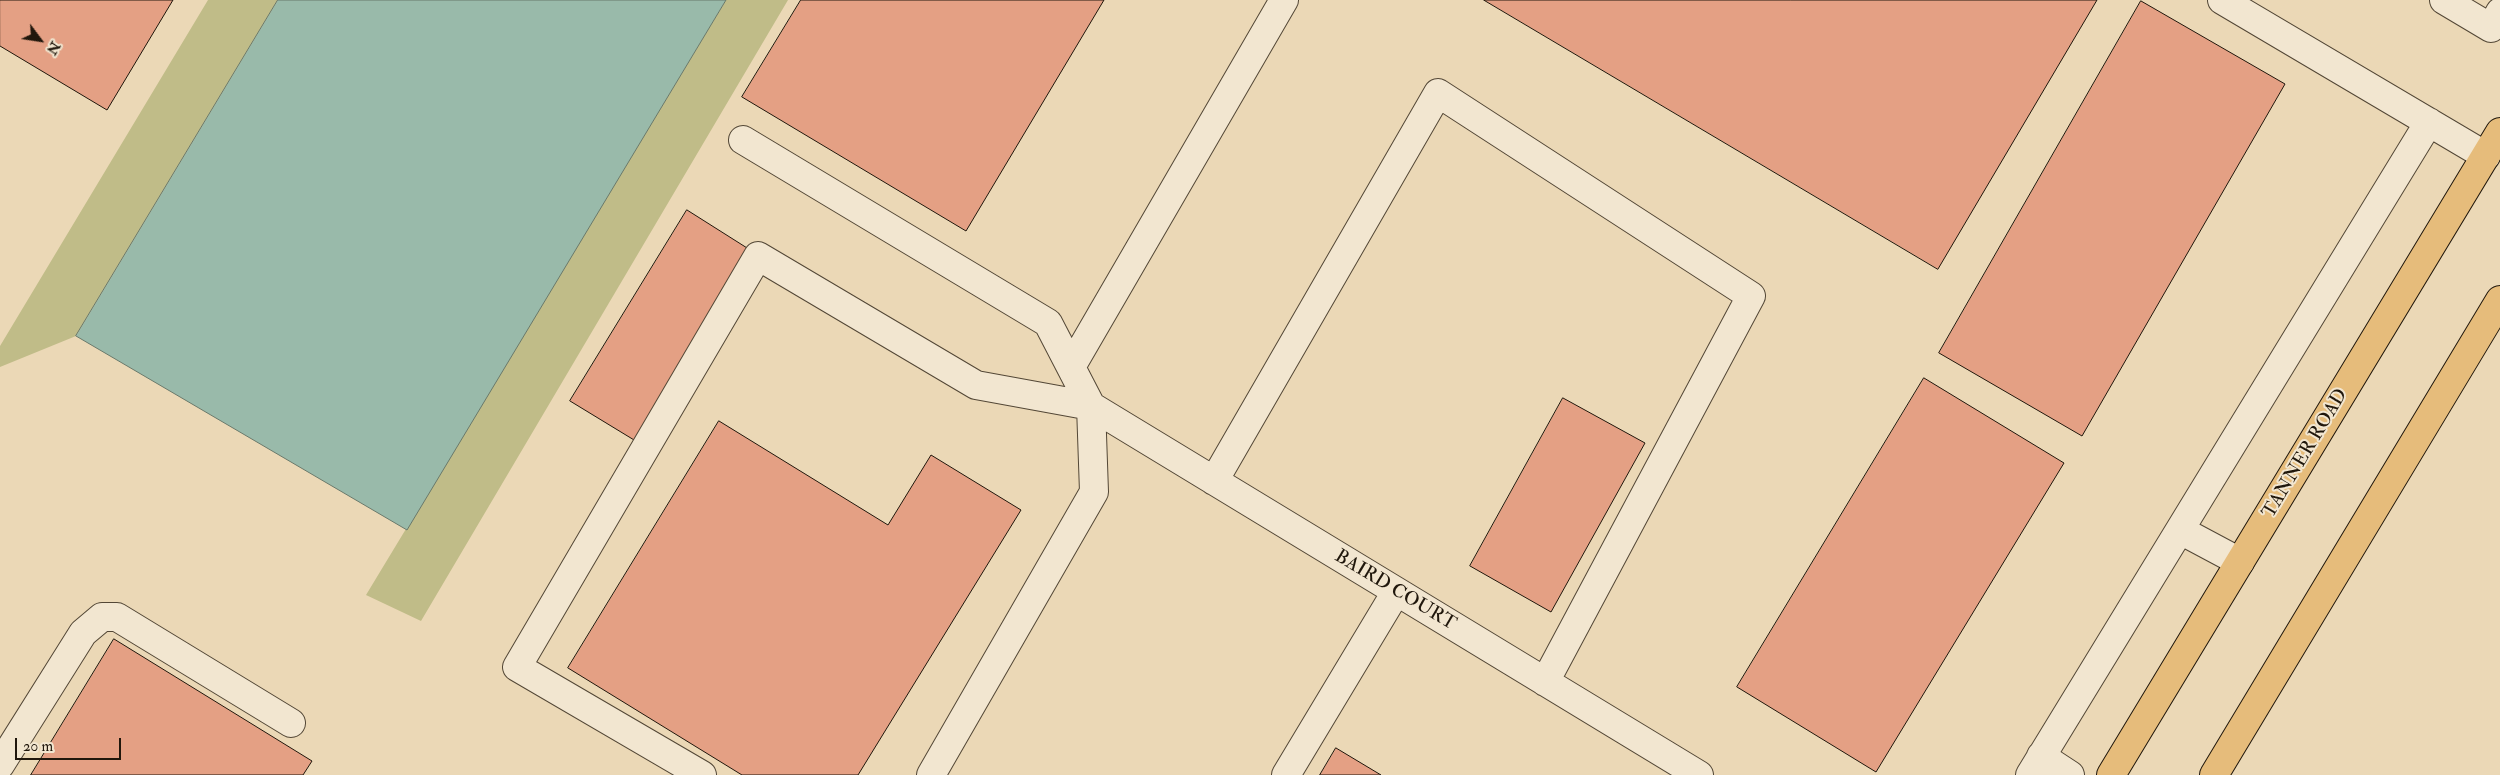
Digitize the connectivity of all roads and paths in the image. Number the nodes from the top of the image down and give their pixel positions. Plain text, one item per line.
1 (1284, 0) edge
2 (2222, 0) edge
3 (2444, 0) edge
4 (2500, 12) edge
5 (2429, 122) junction
6 (2500, 132) edge
7 (743, 140) dead end
8 (2486, 156) junction
9 (2500, 300) edge
10 (1070, 367) junction
11 (1091, 406) junction
12 (1214, 481) junction
13 (2180, 530) junction
14 (2240, 562) junction
15 (1396, 592) junction
16 (1545, 682) junction
17 (291, 723) dead end
18 (0, 765) edge
19 (2036, 766) edge
20 (702, 775) edge
21 (931, 775) edge
22 (1286, 775) edge
23 (1699, 775) edge
24 (2070, 775) edge
25 (2111, 775) edge
26 (2214, 775) edge

1 - 10 street
2 - 5 street
3 - 4 street
5 - 8 street
5 - 13 street
6 - 8 main road, TANNER ROAD
7 - 10 street
8 - 14 main road, TANNER ROAD
9 - 26 main road
10 - 11 street
11 - 12 street, BAIRD COURT
11 - 20 street
11 - 21 street
12 - 15 street, BAIRD COURT
12 - 16 street
13 - 14 street
13 - 19 street
14 - 25 main road, TANNER ROAD
15 - 16 street, BAIRD COURT
15 - 22 street
16 - 23 street, BAIRD COURT
17 - 18 street
19 - 24 street

